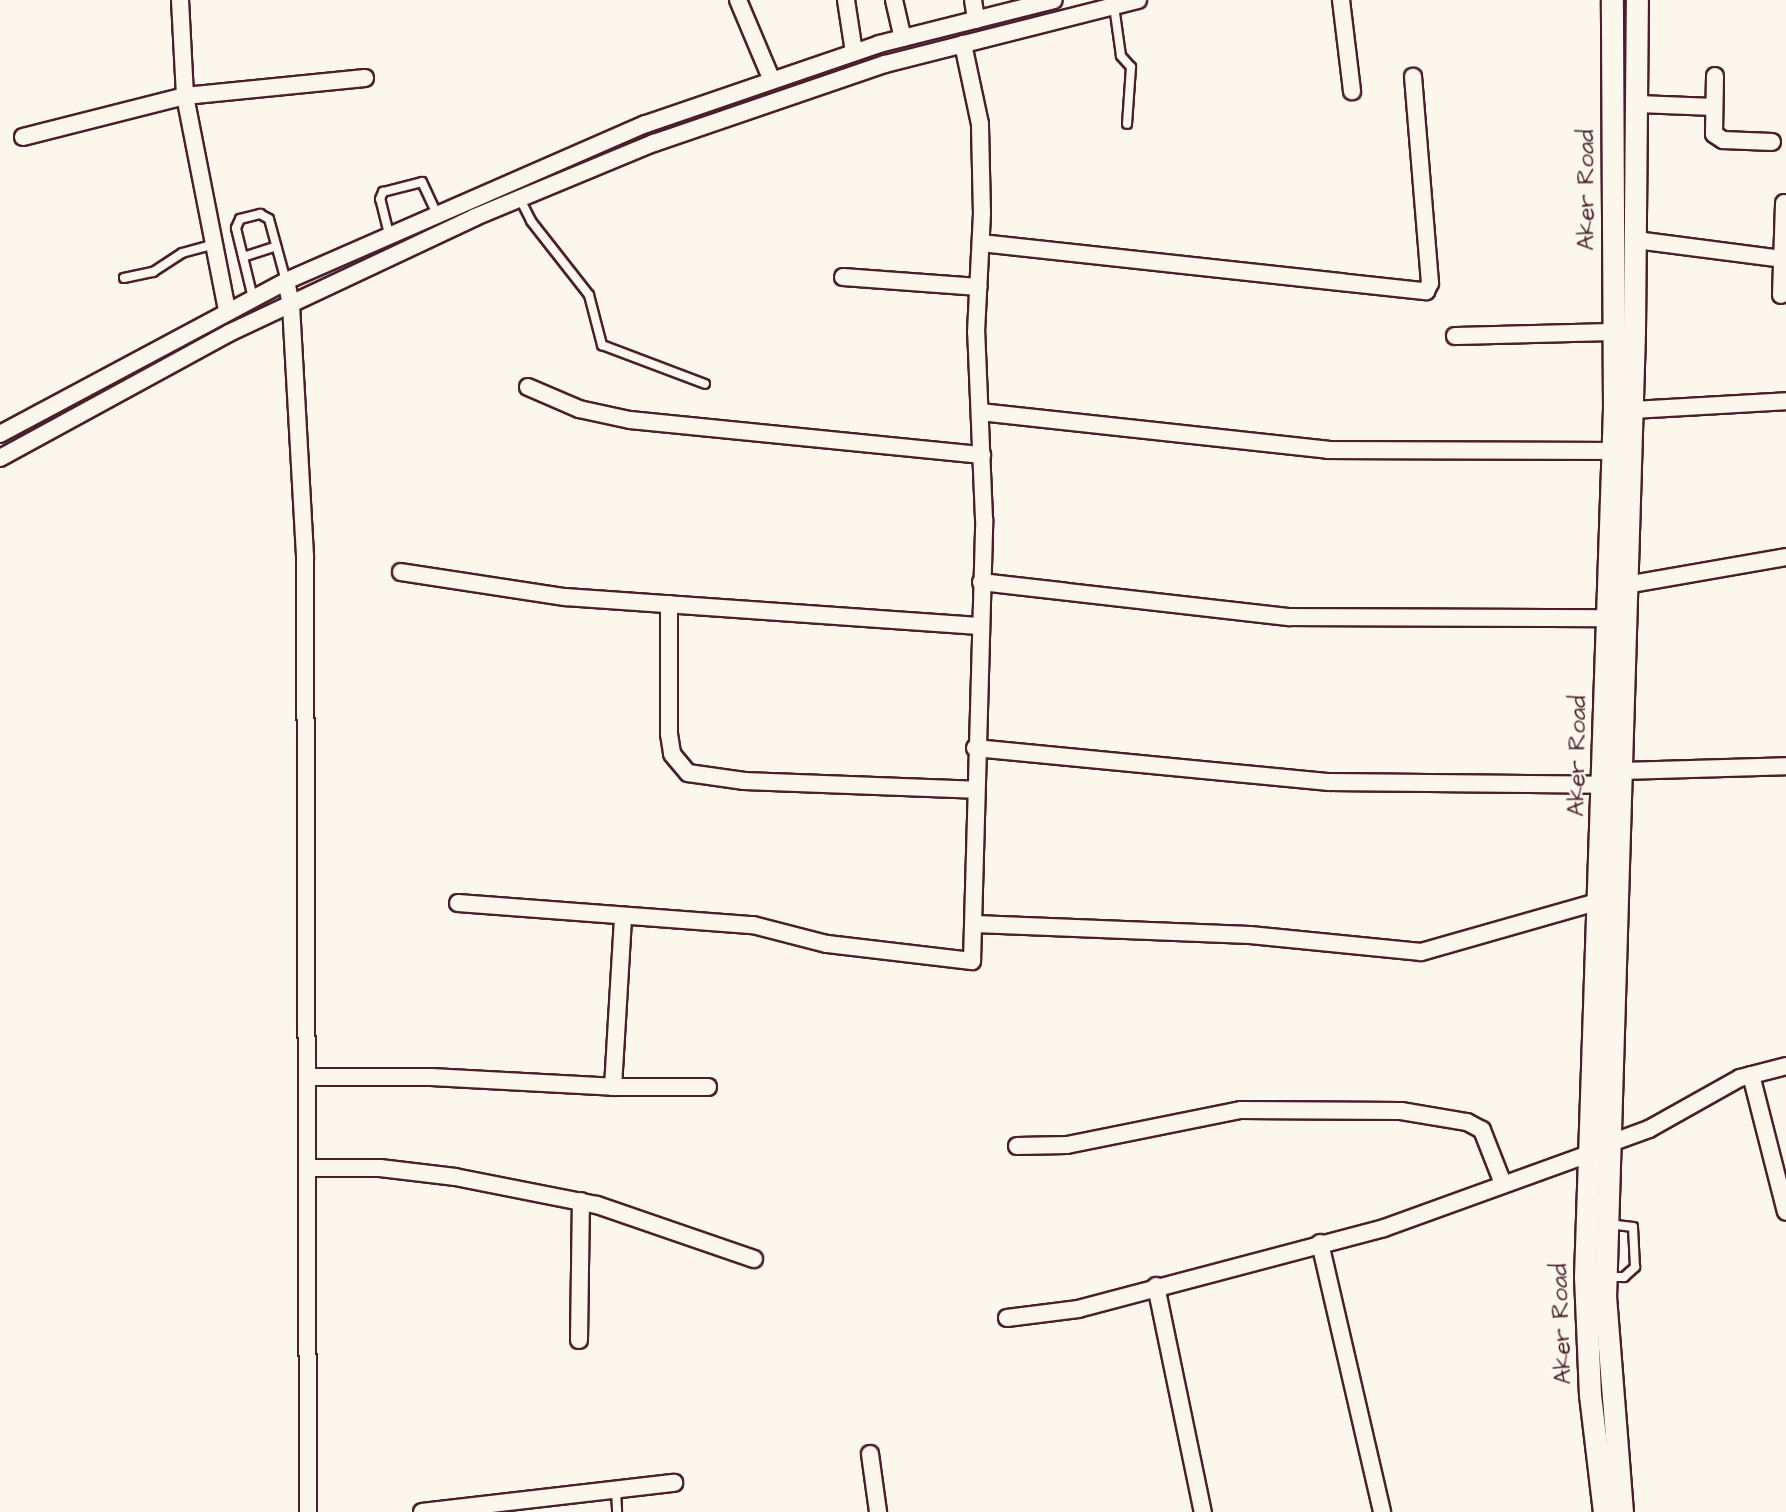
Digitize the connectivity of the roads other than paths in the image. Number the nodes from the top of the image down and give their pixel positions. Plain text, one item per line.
1 (180, 0) edge
2 (738, 0) edge
3 (846, 0) edge
4 (894, 0) edge
5 (974, 0) edge
6 (1054, 0) edge
7 (1138, 0) edge
8 (1341, 0) edge
9 (1612, 0) edge
10 (1637, 0) edge
11 (1114, 6) junction
12 (976, 20) junction
13 (903, 38) junction
14 (963, 44) junction
15 (854, 52) junction
16 (1715, 76) dead end
17 (1413, 77) dead end
18 (365, 78) dead end
19 (771, 78) junction
20 (1352, 91) dead end
21 (185, 96) junction
22 (1638, 104) junction
23 (1714, 107) junction
24 (1128, 124) dead end
25 (23, 137) dead end
26 (1772, 142) dead end
27 (520, 199) junction
28 (1784, 203) dead end
29 (436, 212) junction
30 (389, 234) junction
31 (1636, 240) junction
32 (981, 243) junction
33 (211, 245) junction
34 (276, 246) junction
35 (243, 257) junction
36 (1782, 259) junction
37 (843, 277) dead end
38 (124, 278) dead end
39 (286, 281) junction
40 (979, 287) junction
41 (1781, 295) dead end
42 (253, 298) junction
43 (292, 304) junction
44 (227, 310) junction
45 (1613, 332) junction
46 (1455, 336) dead end
47 (705, 384) dead end
48 (528, 387) dead end
49 (1786, 401) edge
50 (1632, 410) junction
51 (980, 412) junction
52 (0, 434) edge
53 (1611, 451) junction
54 (982, 455) junction
55 (0, 458) edge
56 (1786, 557) edge
57 (401, 572) dead end
58 (981, 582) junction
59 (1626, 584) junction
60 (669, 604) junction
61 (1606, 618) junction
62 (979, 626) junction
63 (1615, 684) junction
64 (975, 748) junction
65 (1786, 766) edge
66 (1622, 771) junction
67 (1603, 785) junction
68 (975, 790) junction
69 (1600, 901) junction
70 (458, 903) dead end
71 (623, 919) junction
72 (975, 924) junction
73 (1786, 1066) edge
74 (1751, 1075) junction
75 (310, 1077) junction
76 (613, 1087) junction
77 (708, 1087) dead end
78 (1608, 1144) junction
79 (1017, 1146) dead end
80 (1588, 1154) junction
81 (309, 1168) junction
82 (1502, 1181) junction
83 (581, 1201) junction
84 (1786, 1212) edge
85 (1320, 1243) junction
86 (754, 1259) dead end
87 (1585, 1277) junction
88 (1607, 1277) junction
89 (1156, 1286) junction
90 (1007, 1318) dead end
91 (579, 1340) dead end
92 (870, 1454) dead end
93 (674, 1483) dead end
94 (616, 1490) junction
95 (308, 1512) edge
96 (422, 1512) edge
97 (617, 1512) edge
98 (878, 1512) edge
99 (1203, 1512) edge
100 (1382, 1512) edge
101 (1604, 1512) edge
102 (1622, 1512) edge

1 - 21 street
2 - 19 street
3 - 15 street
4 - 13 street
5 - 12 street
6 - 12 street
7 - 11 street
8 - 20 street
9 - 45 street, Aker Road
10 - 22 street, Aker Road
11 - 14 street
11 - 24 lane
12 - 13 street
13 - 15 street
14 - 27 street
14 - 32 street
15 - 19 street
16 - 23 street
17 - 32 street
18 - 21 street
19 - 29 street
21 - 25 street
21 - 33 street
22 - 23 street
22 - 31 street, Aker Road
23 - 26 street
27 - 43 street
27 - 47 lane
28 - 36 street
29 - 30 street
29 - 30 lane
30 - 39 street
31 - 36 street
31 - 50 street, Aker Road
32 - 40 street
33 - 38 lane
33 - 44 street
34 - 35 lane
34 - 35 lane
34 - 39 lane
35 - 42 lane
36 - 41 street
37 - 40 street
39 - 42 street
39 - 43 street
40 - 51 street
42 - 44 street
43 - 55 street
43 - 75 street
44 - 52 street
45 - 46 street
45 - 53 street, Aker Road
48 - 54 street
49 - 50 street
50 - 59 street, Aker Road
51 - 53 street
51 - 54 street
53 - 61 street, Aker Road
54 - 58 street
56 - 59 street
57 - 60 street
58 - 61 street
58 - 62 street
59 - 63 street, Aker Road
60 - 62 street
60 - 68 street
61 - 63 street, Aker Road
62 - 64 street
63 - 66 street, Aker Road
63 - 67 street, Aker Road
64 - 67 street
64 - 68 street
65 - 66 street
66 - 78 street, Aker Road
67 - 69 street, Aker Road
68 - 72 street
69 - 72 street
69 - 80 street, Aker Road
70 - 71 street
71 - 72 street
71 - 76 street
73 - 74 street
74 - 78 street
74 - 84 street
75 - 76 street
75 - 81 street
76 - 77 street
78 - 88 street, Aker Road
79 - 82 street
80 - 82 street
80 - 87 street, Aker Road
81 - 83 street
81 - 95 street
82 - 85 street
83 - 86 street
83 - 91 street
85 - 89 street
85 - 100 street
87 - 88 lane
87 - 101 street, Aker Road
88 - 102 street, Aker Road
89 - 90 street
89 - 99 street
92 - 98 street
93 - 94 street
94 - 96 street
94 - 97 lane

